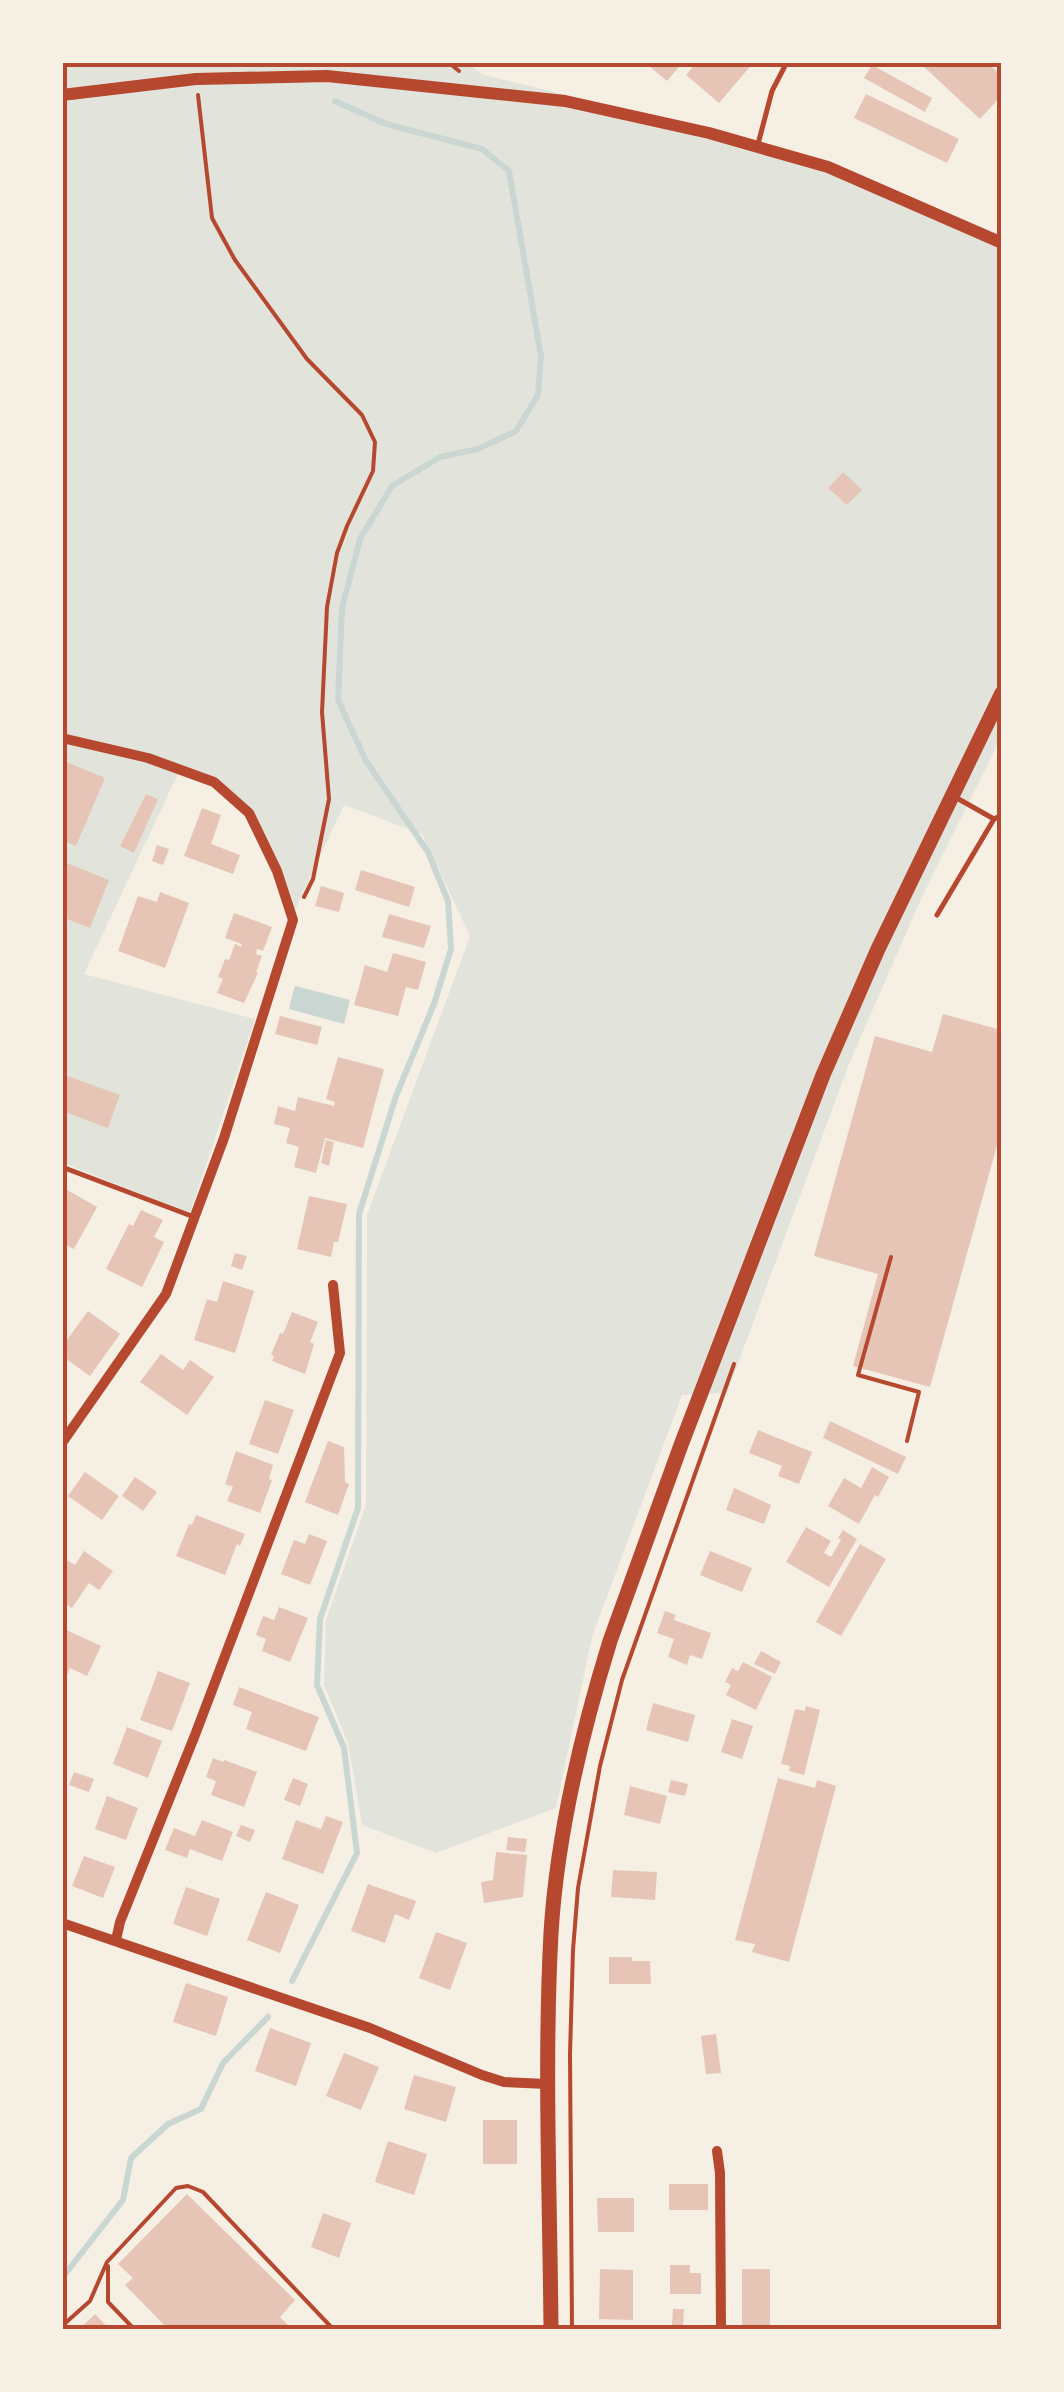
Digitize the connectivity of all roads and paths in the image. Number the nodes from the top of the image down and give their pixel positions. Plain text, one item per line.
1 (787, 62) edge
2 (196, 79) junction
3 (62, 95) edge
4 (758, 146) junction
5 (1002, 243) edge
6 (1002, 693) edge
7 (62, 738) edge
8 (952, 796) junction
9 (1002, 815) edge
10 (994, 819) junction
11 (937, 915) dead end
12 (293, 920) junction
13 (62, 1167) edge
14 (194, 1217) junction
15 (891, 1257) dead end
16 (332, 1284) dead end
17 (868, 1292) dead end
18 (880, 1295) junction
19 (852, 1352) dead end
20 (863, 1356) junction
21 (733, 1368) dead end
22 (907, 1441) dead end
23 (62, 1443) edge
24 (62, 1923) edge
25 (116, 1940) junction
26 (548, 2084) junction
27 (717, 2151) dead end
28 (108, 2262) junction
29 (62, 2326) edge
30 (135, 2330) edge
31 (334, 2330) edge
32 (551, 2330) edge
33 (572, 2330) edge
34 (721, 2330) edge

1 - 4 lane
2 - 3 street
2 - 4 street
2 - 12 path
4 - 5 street
6 - 8 main road
7 - 12 street
8 - 10 lane
8 - 26 main road
9 - 10 lane
10 - 11 lane
12 - 14 street
13 - 14 lane
14 - 23 street
15 - 18 path
16 - 25 street
17 - 18 path
18 - 20 path
19 - 20 path
20 - 22 path
21 - 33 path
24 - 25 street
25 - 26 street
26 - 32 main road
27 - 34 street
28 - 29 path
28 - 30 path
28 - 31 path

